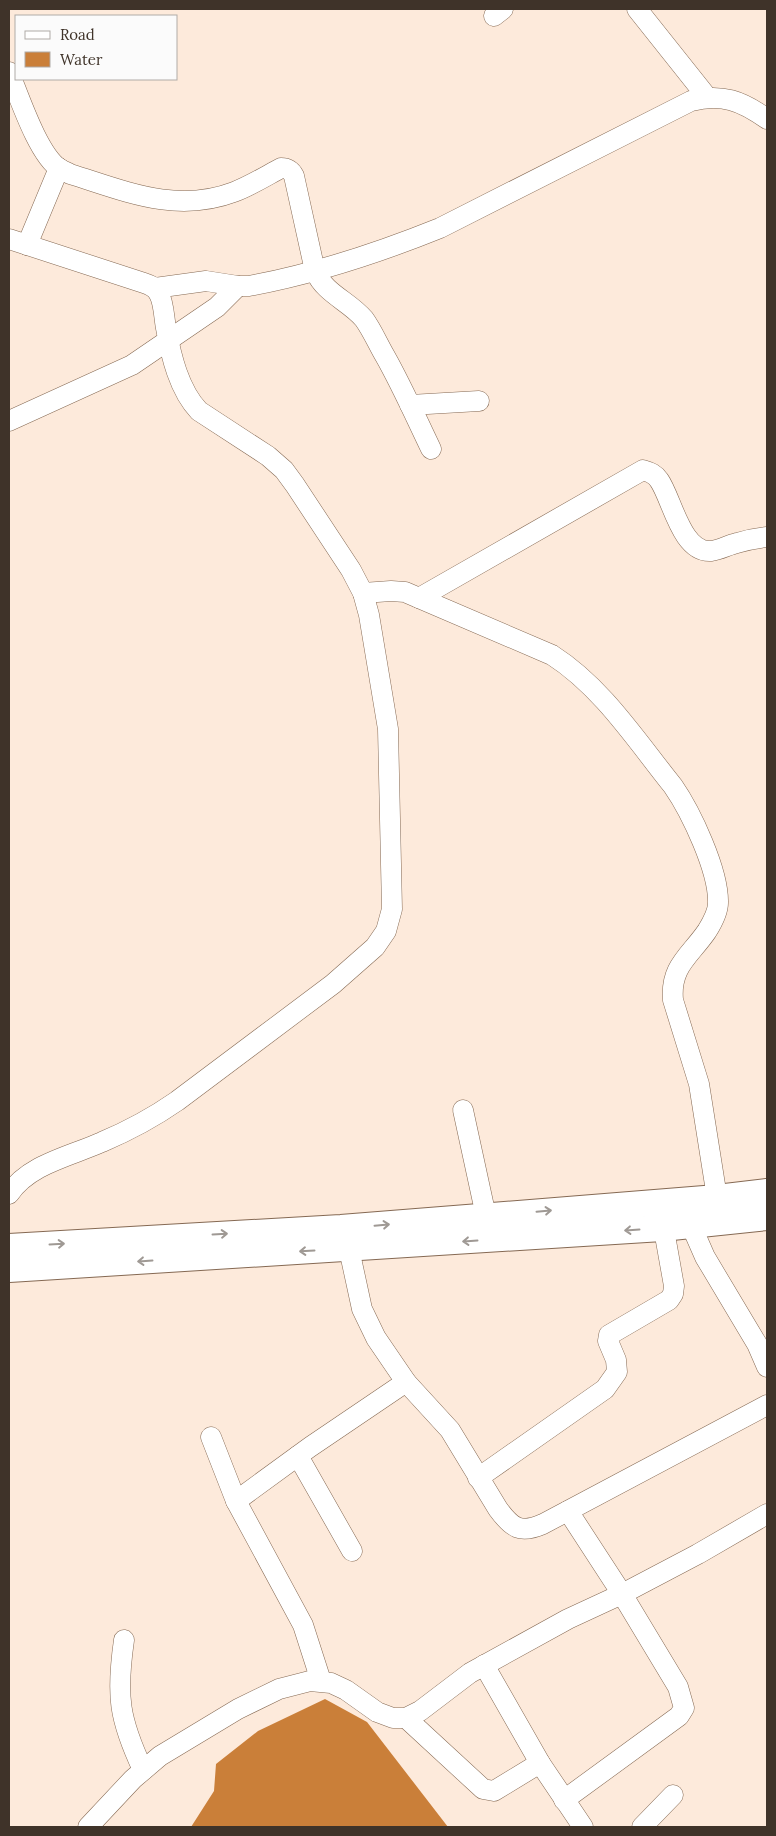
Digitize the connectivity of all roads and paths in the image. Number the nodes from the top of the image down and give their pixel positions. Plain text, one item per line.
1 (637, 9) edge
2 (9, 72) edge
3 (707, 97) junction
4 (767, 119) edge
5 (59, 168) junction
6 (18, 242) edge
7 (315, 272) junction
8 (238, 286) junction
9 (155, 288) junction
10 (168, 341) junction
11 (479, 401) dead end
12 (410, 405) junction
13 (9, 421) edge
14 (431, 449) dead end
15 (767, 537) edge
16 (364, 593) junction
17 (419, 598) junction
18 (463, 1110) dead end
19 (767, 1192) edge
20 (9, 1194) edge
21 (660, 1202) junction
22 (718, 1210) junction
23 (486, 1216) junction
24 (767, 1217) edge
25 (691, 1225) junction
26 (662, 1228) junction
27 (9, 1247) edge
28 (349, 1249) junction
29 (9, 1269) edge
30 (767, 1366) edge
31 (406, 1382) junction
32 (767, 1405) edge
33 (211, 1438) dead end
34 (298, 1456) junction
35 (478, 1478) junction
36 (236, 1501) junction
37 (568, 1511) junction
38 (767, 1514) edge
39 (352, 1551) dead end
40 (622, 1594) junction
41 (124, 1640) dead end
42 (484, 1666) junction
43 (321, 1681) junction
44 (406, 1718) junction
45 (540, 1763) junction
46 (143, 1770) junction
47 (673, 1795) dead end
48 (564, 1800) junction
49 (88, 1827) edge
50 (583, 1827) edge
51 (642, 1827) edge

1 - 3 street
2 - 5 street
3 - 4 street
3 - 7 street
5 - 6 street
5 - 7 street
6 - 9 street
7 - 8 street
7 - 12 street
8 - 9 street
8 - 10 street
9 - 10 street
10 - 13 street
10 - 16 street
11 - 12 street
12 - 14 street
15 - 17 street
16 - 17 street
16 - 20 street
17 - 22 street
18 - 23 street
19 - 22 main road
21 - 22 main road
23 -> 21 main road
21 - 26 street
22 - 24 main road
22 - 25 main road
27 -> 23 main road
25 - 26 main road
25 - 30 street
26 -> 28 main road
26 - 35 street
28 -> 29 main road
28 - 31 street
31 - 34 street
31 - 35 street
32 - 37 street
33 - 36 street
34 - 36 street
34 - 39 street
35 - 37 street
36 - 43 street
37 - 40 street
38 - 40 street
40 - 42 street
40 - 48 street
41 - 46 street
42 - 44 street
42 - 45 street
43 - 44 street
43 - 46 street
44 - 45 street
45 - 48 street
46 - 49 street
47 - 51 street
48 - 50 street

